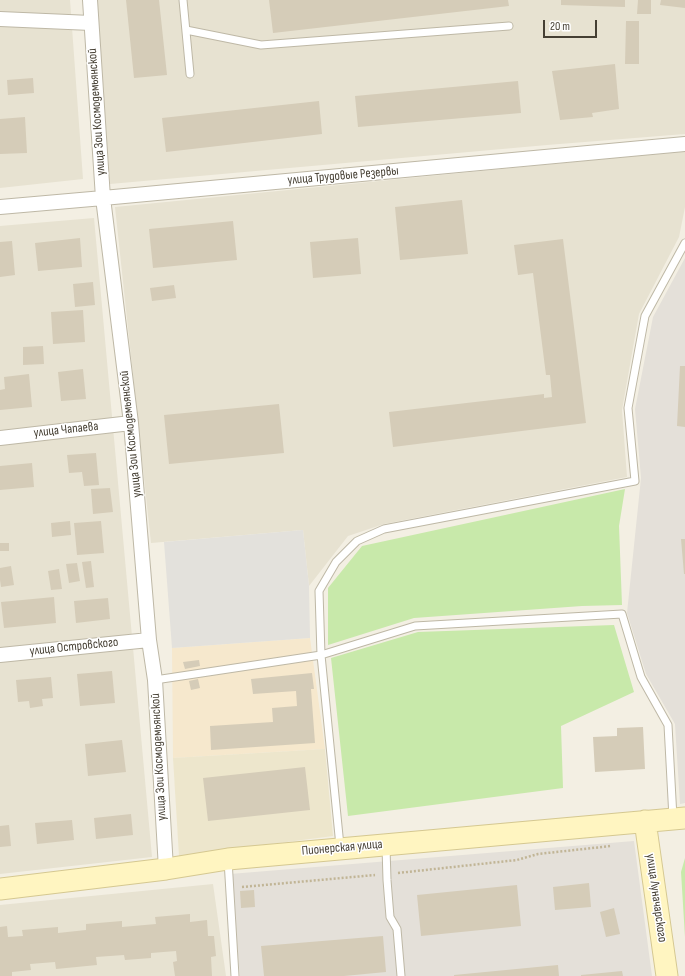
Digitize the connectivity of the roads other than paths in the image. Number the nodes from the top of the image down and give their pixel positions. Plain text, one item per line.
1 (90, 0) edge
2 (183, 0) edge
3 (0, 19) edge
4 (91, 23) junction
5 (509, 26) dead end
6 (186, 30) junction
7 (190, 74) dead end
8 (685, 144) edge
9 (103, 198) junction
10 (0, 207) edge
11 (685, 243) edge
12 (131, 423) junction
13 (0, 438) edge
14 (149, 640) junction
15 (0, 655) edge
16 (321, 655) junction
17 (155, 680) junction
18 (679, 818) edge
19 (645, 821) junction
20 (386, 844) junction
21 (340, 848) junction
22 (228, 860) junction
23 (166, 869) junction
24 (0, 889) edge
25 (235, 976) edge
26 (401, 976) edge
27 (667, 976) edge

1 - 4 street, улица Зои Космодемьянской
2 - 6 lane
3 - 4 street
4 - 9 street, улица Зои Космодемьянской
5 - 6 lane
6 - 7 lane
8 - 9 street, улица Трудовые Резервы
9 - 10 street, улица Трудовые Резервы
9 - 12 street, улица Зои Космодемьянской
11 - 16 lane
12 - 13 street, улица Чапаева
12 - 14 street, улица Зои Космодемьянской
14 - 15 street, улица Островского
14 - 17 street, улица Зои Космодемьянской
16 - 17 lane
16 - 18 lane
16 - 21 lane
17 - 23 street, улица Зои Космодемьянской
18 - 19 street, Пионерская улица
19 - 20 street, Пионерская улица
19 - 27 street, улица Луначарского
20 - 21 street, Пионерская улица
20 - 26 lane
21 - 22 street, Пионерская улица
22 - 23 street, Пионерская улица
22 - 25 lane
23 - 24 street, Пионерская улица

